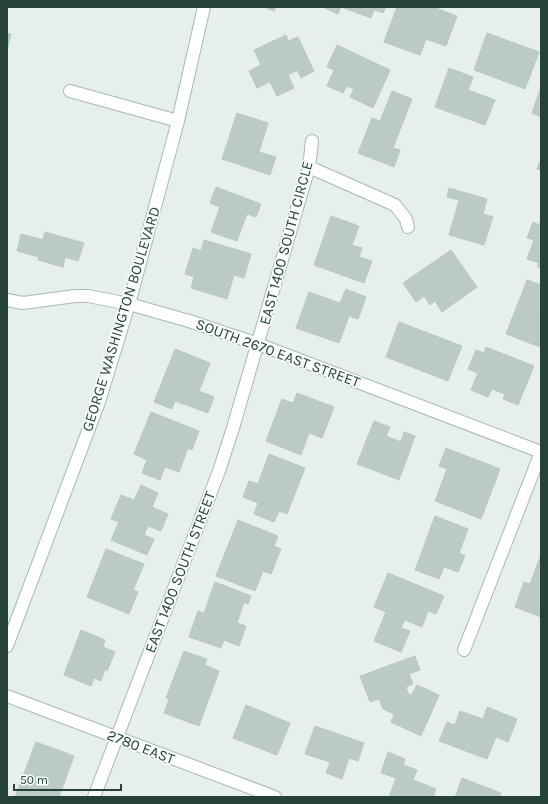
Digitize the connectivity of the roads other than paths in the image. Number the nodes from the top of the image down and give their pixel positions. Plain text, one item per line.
1 (204, 7) edge
2 (70, 91) dead end
3 (178, 121) junction
4 (312, 141) dead end
5 (309, 167) junction
6 (408, 227) dead end
7 (7, 300) edge
8 (129, 304) junction
9 (258, 344) junction
10 (541, 452) edge
11 (7, 646) edge
12 (464, 650) dead end
13 (7, 696) edge
14 (117, 738) junction
15 (94, 797) edge
16 (275, 797) edge

1 - 3 street, GEORGE WASHINGTON BOULEVARD
2 - 3 street
3 - 8 street, GEORGE WASHINGTON BOULEVARD
4 - 5 street, EAST 1400 SOUTH CIRCLE
5 - 6 street
5 - 9 street, EAST 1400 SOUTH CIRCLE
7 - 8 street, SOUTH 2670 EAST STREET
8 - 9 street, SOUTH 2670 EAST STREET
8 - 11 street, GEORGE WASHINGTON BOULEVARD
9 - 10 street, SOUTH 2670 EAST STREET
9 - 14 street, EAST 1400 SOUTH STREET
10 - 12 street
13 - 14 street, 2780 EAST
14 - 15 street, EAST 1400 SOUTH STREET
14 - 16 street, 2780 EAST

